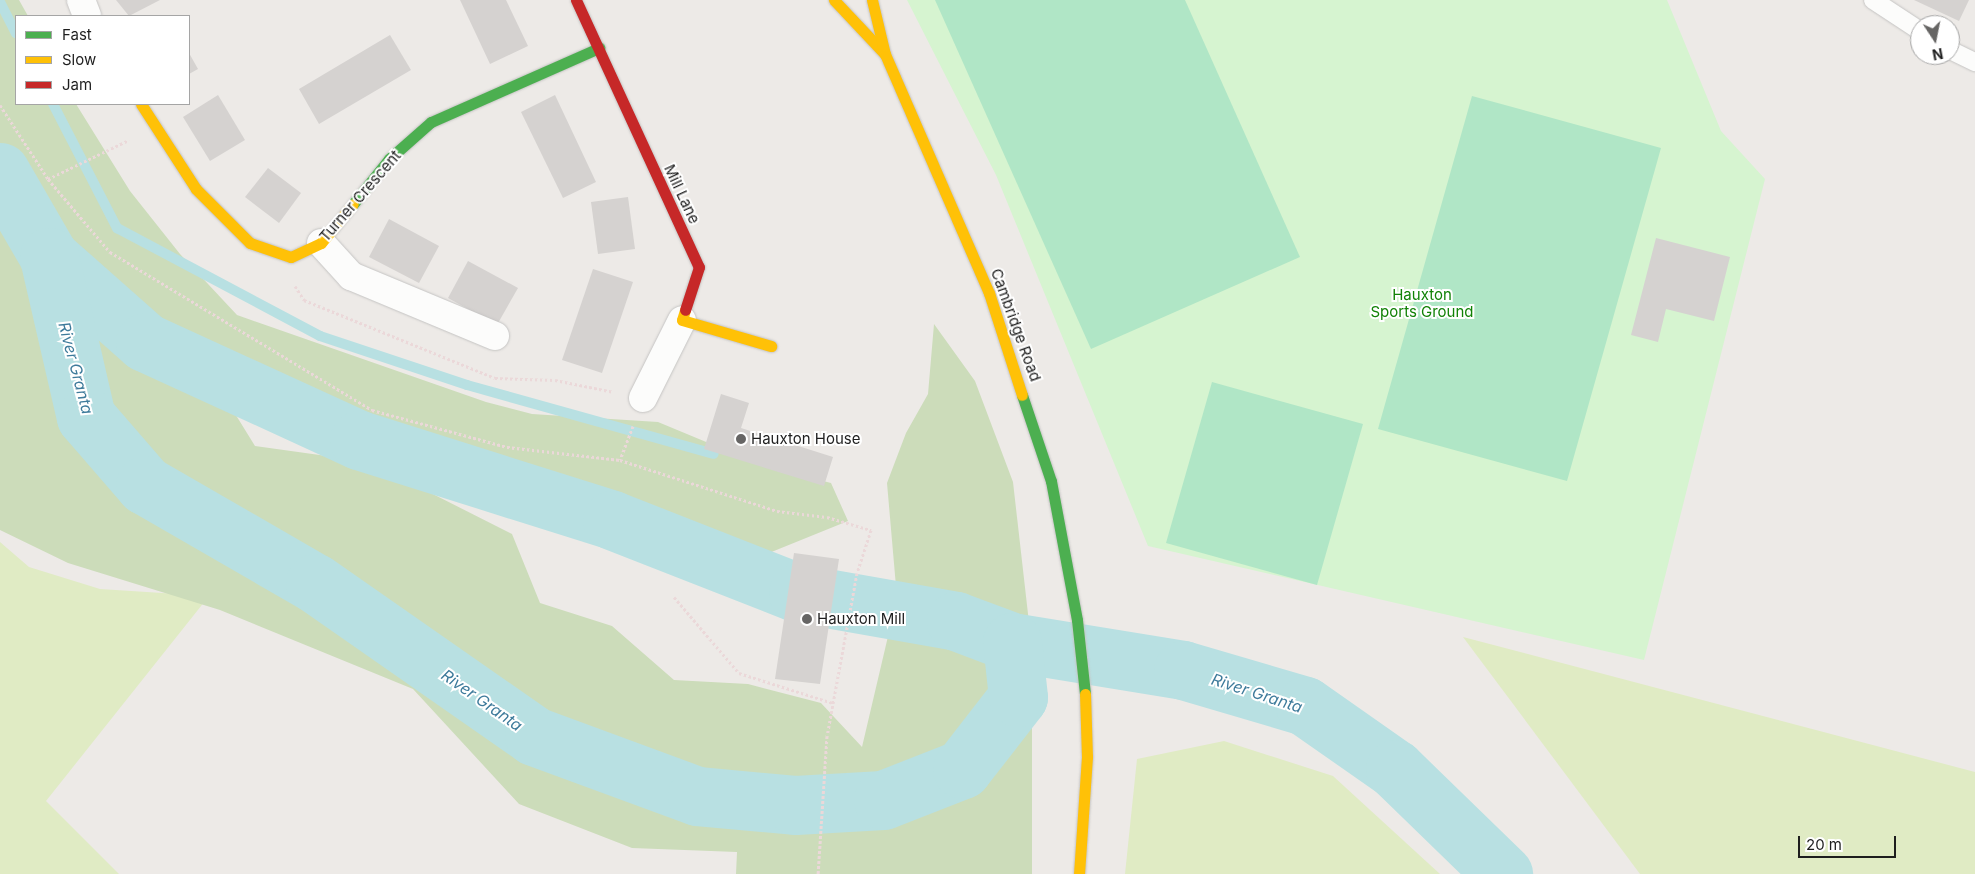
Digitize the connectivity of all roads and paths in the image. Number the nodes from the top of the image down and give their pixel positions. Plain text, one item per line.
1 (81, 0) edge
2 (576, 0) edge
3 (834, 0) edge
4 (872, 0) edge
5 (1872, 0) edge
6 (87, 15) edge
7 (1910, 25) edge
8 (599, 48) junction
9 (886, 54) junction
10 (1960, 55) edge
11 (1975, 62) edge
12 (0, 105) edge
13 (142, 105) edge
14 (138, 136) dead end
15 (48, 179) junction
16 (321, 243) junction
17 (682, 320) junction
18 (495, 336) dead end
19 (770, 346) dead end
20 (643, 398) dead end
21 (628, 440) dead end
22 (620, 460) junction
23 (674, 596) dead end
24 (833, 703) junction
25 (818, 874) edge
26 (1079, 874) edge

1 - 6 street
2 - 8 main road, Mill Lane
3 - 9 main road, Cambridge Road
4 - 9 main road, Cambridge Road
5 - 7 lane
8 - 16 main road, Turner Crescent
8 - 17 main road, Mill Lane
9 - 26 main road, Cambridge Road
10 - 11 lane
12 - 15 path
13 - 16 main road, Turner Crescent
14 - 15 path
15 - 22 path
16 - 18 street
17 - 19 main road
17 - 20 street
21 - 22 path
22 - 24 path
23 - 24 path
24 - 25 path

